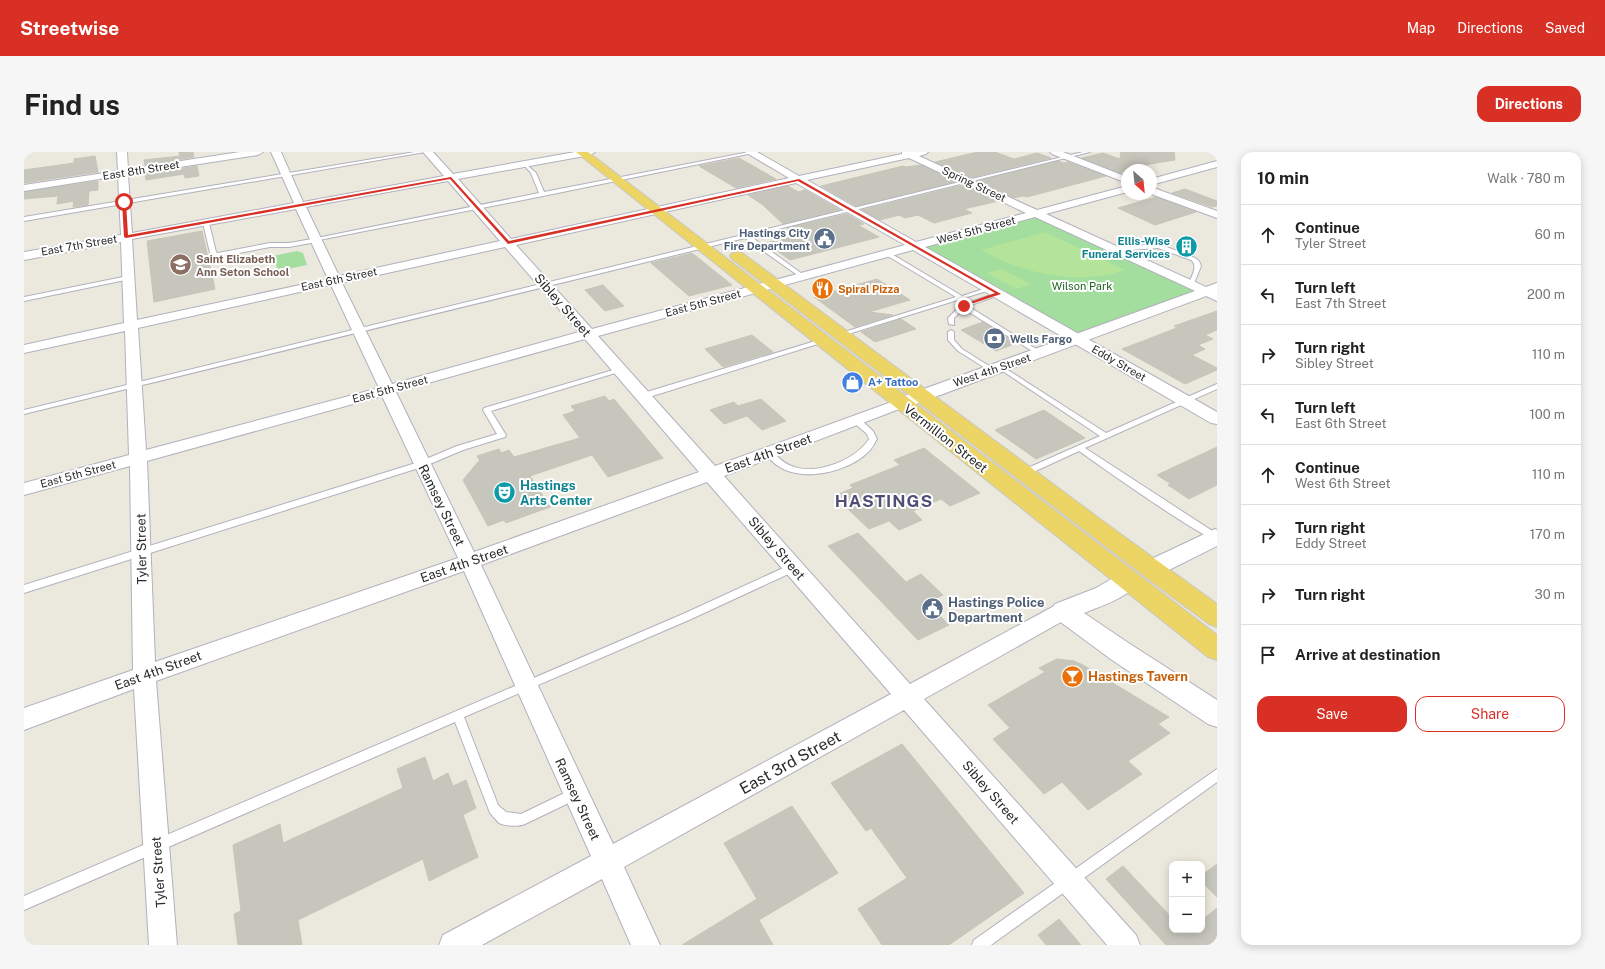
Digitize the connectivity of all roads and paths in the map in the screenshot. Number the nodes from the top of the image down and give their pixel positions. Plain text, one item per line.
1 (122, 152) edge
2 (258, 152) edge
3 (276, 152) edge
4 (423, 152) edge
5 (428, 152) edge
6 (584, 152) edge
7 (753, 152) edge
8 (923, 152) edge
9 (1055, 152) edge
10 (1088, 152) edge
11 (908, 153) edge
12 (1067, 156) junction
13 (525, 164) junction
14 (1217, 164) edge
15 (619, 166) dead end
16 (123, 173) junction
17 (286, 175) junction
18 (634, 177) junction
19 (451, 178) junction
20 (1121, 178) edge
21 (616, 180) junction
22 (799, 180) junction
23 (1157, 180) edge
24 (968, 181) junction
25 (645, 186) dead end
26 (24, 188) edge
27 (1121, 191) edge
28 (1157, 192) edge
29 (543, 195) junction
30 (124, 202) junction
31 (658, 205) junction
32 (300, 206) junction
33 (477, 207) junction
34 (672, 207) junction
35 (852, 210) junction
36 (1036, 213) junction
37 (1217, 215) edge
38 (685, 217) dead end
39 (24, 220) edge
40 (206, 222) junction
41 (704, 231) dead end
42 (746, 236) junction
43 (126, 237) junction
44 (315, 239) junction
45 (508, 242) junction
46 (719, 242) junction
47 (915, 246) junction
48 (702, 247) junction
49 (1115, 249) junction
50 (888, 254) junction
51 (24, 256) edge
52 (803, 277) junction
53 (128, 278) junction
54 (335, 280) junction
55 (545, 284) junction
56 (776, 284) junction
57 (1191, 284) junction
58 (756, 289) junction
59 (994, 291) junction
60 (1213, 292) edge
61 (24, 298) edge
62 (961, 298) junction
63 (964, 306) junction
64 (952, 324) dead end
65 (131, 325) junction
66 (359, 330) junction
67 (951, 332) dead end
68 (588, 334) junction
69 (843, 334) junction
70 (1078, 339) junction
71 (822, 341) junction
72 (24, 349) edge
73 (1039, 353) junction
74 (996, 368) junction
75 (620, 370) junction
76 (135, 385) junction
77 (1217, 386) edge
78 (387, 390) junction
79 (922, 394) junction
80 (643, 396) junction
81 (1184, 400) junction
82 (902, 403) junction
83 (24, 412) edge
84 (1217, 419) edge
85 (856, 420) junction
86 (1105, 436) junction
87 (1079, 448) junction
88 (769, 453) junction
89 (138, 458) junction
90 (422, 464) junction
91 (1024, 473) junction
92 (711, 474) junction
93 (24, 489) edge
94 (1216, 537) edge
95 (141, 552) junction
96 (469, 561) junction
97 (794, 568) junction
98 (1151, 569) junction
99 (1128, 580) junction
100 (24, 589) edge
101 (1064, 611) junction
102 (1217, 617) edge
103 (1217, 649) edge
104 (144, 674) junction
105 (526, 686) junction
106 (908, 697) junction
107 (458, 715) junction
108 (1217, 716) edge
109 (24, 719) edge
110 (1217, 775) edge
111 (575, 794) junction
112 (156, 846) junction
113 (607, 862) junction
114 (1070, 881) junction
115 (24, 903) edge
116 (163, 945) edge
117 (453, 945) edge
118 (646, 945) edge
119 (979, 945) edge
120 (1126, 945) edge

1 - 16 street, Tyler Street
2 - 16 street, East 8th Street
3 - 17 street, Ramsey Street
4 - 17 lane
5 - 19 street, Sibley Street
6 - 13 street, East 7th Street
6 - 21 highway, Vermillion Street
7 - 18 lane
7 - 22 street, Eddy Street
8 - 11 street
9 - 12 street
10 - 12 lane
11 - 22 street
11 - 24 street, Spring Street
12 - 20 street
12 - 24 lane
13 - 19 street, East 7th Street
13 - 29 lane
14 - 23 street
15 - 18 highway
16 - 26 street, East 8th Street
16 - 30 street, Tyler Street
17 - 30 lane
17 - 32 street, Ramsey Street
18 - 21 lane
18 - 25 highway
19 - 32 street, East 7th Street
19 - 33 street, Sibley Street
21 - 29 lane
21 - 31 highway, Vermillion Street
22 - 34 street
22 - 35 street, Eddy Street
24 - 35 lane
24 - 36 street, Spring Street
27 - 36 street, West 5th Street
28 - 37 street
29 - 33 lane
30 - 39 lane
30 - 43 street, Tyler Street
31 - 34 highway, Vermillion Street
31 - 45 street, East 6th Street
31 - 48 highway, Vermillion Street
32 - 40 street, East 7th Street
32 - 44 street, Ramsey Street
33 - 44 lane
33 - 45 street, Sibley Street
34 - 38 highway, Vermillion Street
35 - 42 lane
35 - 47 street, Eddy Street
36 - 47 street, West 5th Street
36 - 49 street, Spring Street
40 - 43 street, East 7th Street
40 - 44 lane
41 - 46 highway, Vermillion Street
42 - 46 lane
42 - 52 lane
43 - 51 street, East 7th Street
43 - 53 street, Tyler Street
44 - 54 street, Ramsey Street
45 - 54 street, East 6th Street
45 - 55 street, Sibley Street
46 - 48 lane
46 - 56 highway, Vermillion Street
47 - 50 street, West 5th Street
47 - 59 street, Eddy Street
48 - 55 lane
48 - 58 highway, Vermillion Street
49 - 57 street, Spring Street
49 - 57 lane
50 - 52 street, West 5th Street
50 - 62 lane
52 - 56 street, West 5th Street
53 - 61 lane
53 - 65 street, Tyler Street
54 - 65 street, East 6th Street
54 - 66 street, Ramsey Street
55 - 66 lane
55 - 68 street, Sibley Street
56 - 58 street, West 5th Street
56 - 69 highway, Vermillion Street
57 - 60 street, Spring Street
58 - 68 street, East 5th Street
58 - 71 highway, Vermillion Street
59 - 62 lane
59 - 63 lane
59 - 70 street, Eddy Street
60 - 70 street, West 4th Street
62 - 69 lane
63 - 64 lane
63 - 73 lane
65 - 72 street, East 6th Street
65 - 76 street, Tyler Street
66 - 76 lane
66 - 78 street, Ramsey Street
67 - 74 lane
68 - 75 street, Sibley Street
68 - 78 street, East 5th Street
69 - 79 highway, Vermillion Street
70 - 73 street, West 4th Street
70 - 81 street, Eddy Street
71 - 80 lane
71 - 82 highway, Vermillion Street
73 - 74 street, West 4th Street
74 - 79 street, West 4th Street
74 - 86 lane
75 - 80 street, Sibley Street
75 - 90 lane
76 - 83 lane
76 - 89 street, Tyler Street
77 - 81 lane
78 - 89 street, East 5th Street
78 - 90 street, Ramsey Street
79 - 82 street, West 4th Street
79 - 91 highway, Vermillion Street
80 - 92 street, Sibley Street
81 - 84 street, Eddy Street
81 - 86 lane
82 - 85 street, East 4th Street
82 - 99 highway, Vermillion Street
85 - 88 street, East 4th Street
85 - 88 lane
86 - 87 lane
87 - 91 lane
87 - 94 lane
88 - 92 street, East 4th Street
89 - 93 street, East 5th Street
89 - 95 street, Tyler Street
90 - 95 lane
90 - 96 street, Ramsey Street
91 - 98 highway, Vermillion Street
92 - 96 street, East 4th Street
92 - 97 street, Sibley Street
94 - 98 street
95 - 100 lane
95 - 104 street, Tyler Street
96 - 104 street, East 4th Street
96 - 105 street, Ramsey Street
97 - 105 lane
97 - 106 street, Sibley Street
98 - 102 highway, Vermillion Street
99 - 101 street, East 3rd Street
99 - 103 highway, Vermillion Street
101 - 106 street, East 3rd Street
101 - 108 street
104 - 109 street, East 4th Street
104 - 112 street, Tyler Street
105 - 107 lane
105 - 111 street, Ramsey Street
106 - 113 street, East 3rd Street
106 - 114 street, Sibley Street
107 - 111 lane
107 - 112 lane
110 - 114 lane
111 - 113 street, Ramsey Street
112 - 115 lane
112 - 116 street, Tyler Street
113 - 117 street, East 3rd Street
113 - 118 street, Ramsey Street
114 - 119 lane
114 - 120 street, Sibley Street

